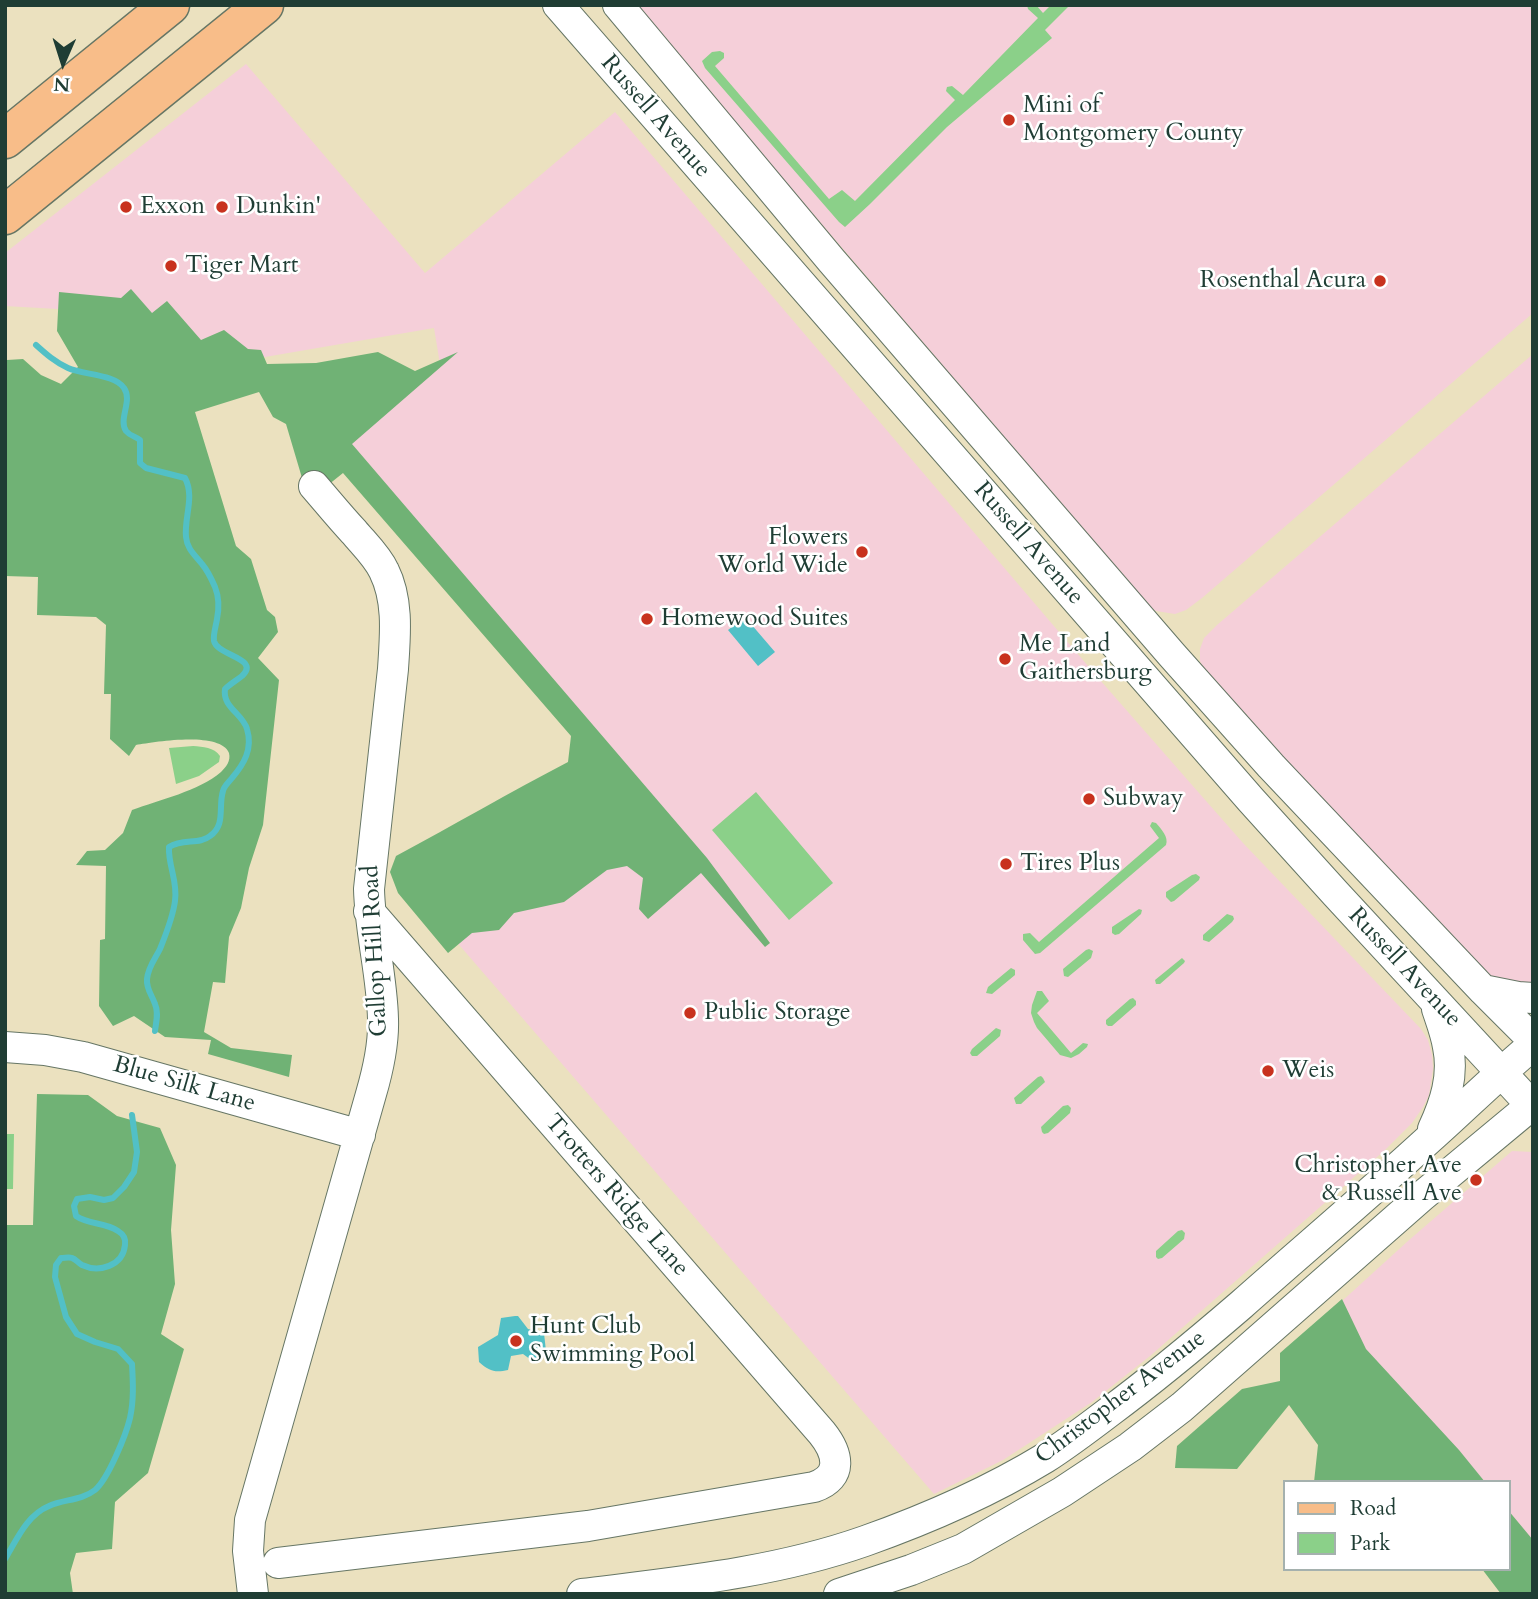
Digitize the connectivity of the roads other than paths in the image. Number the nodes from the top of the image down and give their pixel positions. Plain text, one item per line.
1 (170, 5) edge
2 (264, 5) edge
3 (558, 5) edge
4 (618, 5) edge
5 (5, 138) edge
6 (5, 215) edge
7 (314, 486) dead end
8 (369, 911) junction
9 (1483, 990) junction
10 (1533, 998) edge
11 (1435, 1002) junction
12 (1533, 1040) edge
13 (1533, 1045) edge
14 (5, 1047) edge
15 (1501, 1072) junction
16 (1532, 1105) edge
17 (360, 1135) junction
18 (1429, 1140) junction
19 (278, 1563) dead end
20 (253, 1594) edge
21 (582, 1594) edge
22 (839, 1594) edge

1 - 5 main road
2 - 6 main road
3 - 11 street, Russell Avenue
4 - 9 street, Russell Avenue
7 - 8 street, Gallop Hill Road
8 - 17 street, Gallop Hill Road
8 - 19 street, Trotters Ridge Lane
9 - 10 street
9 - 12 street, Russell Avenue
11 - 15 street, Russell Avenue
11 - 18 street
13 - 15 street, Christopher Avenue
14 - 17 street, Blue Silk Lane
15 - 16 street, Russell Avenue
15 - 18 street, Christopher Avenue
16 - 22 street, Christopher Avenue
17 - 20 street, Gallop Hill Road
18 - 21 street, Christopher Avenue

